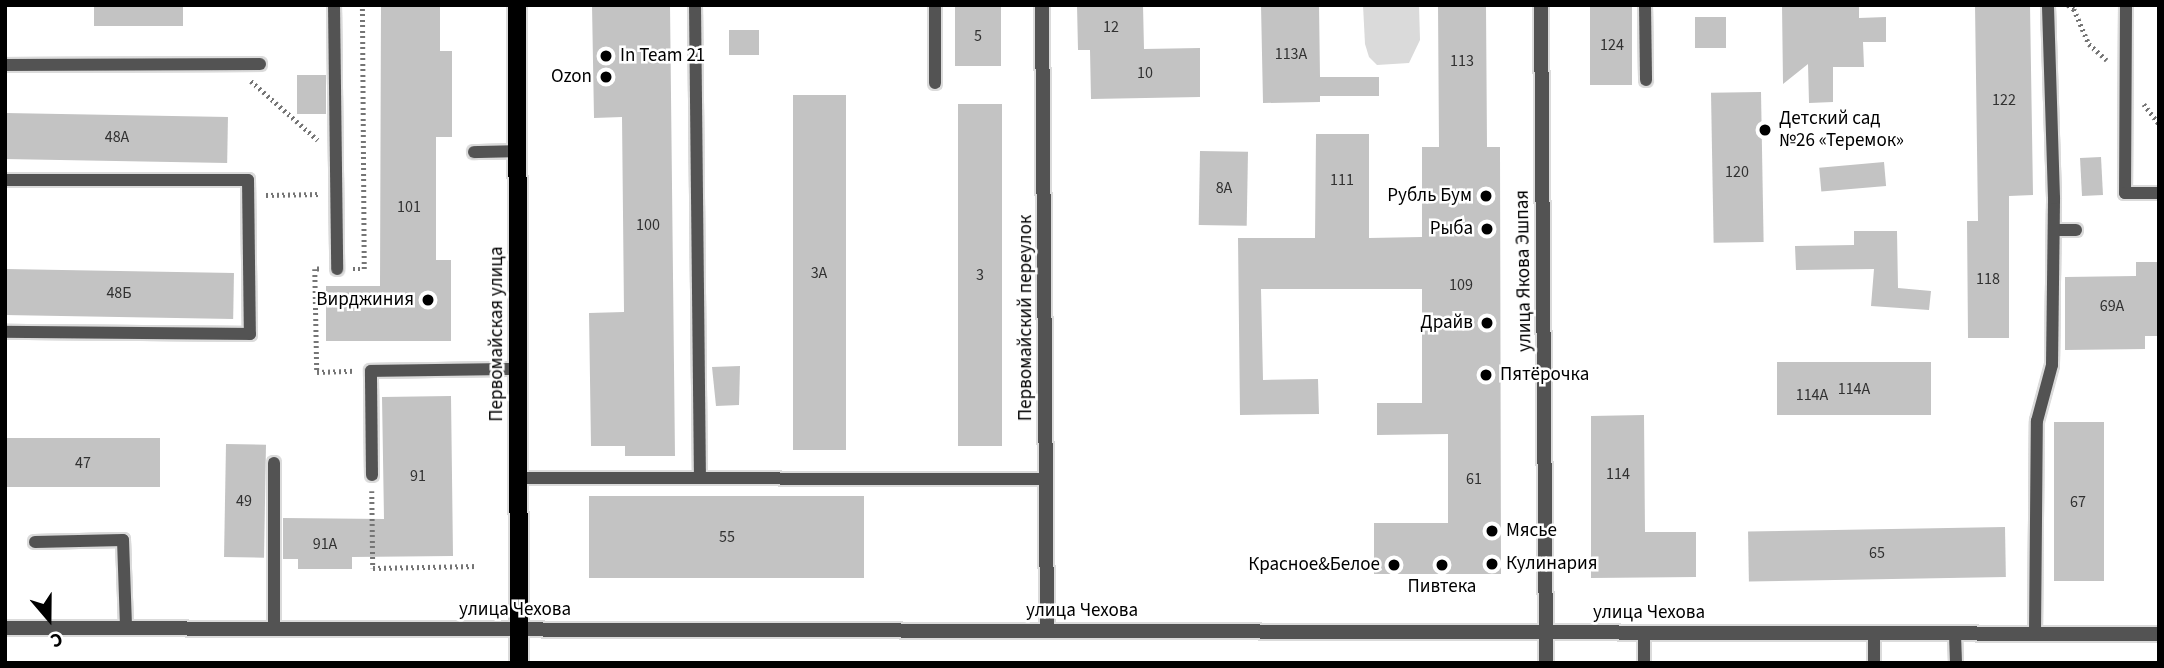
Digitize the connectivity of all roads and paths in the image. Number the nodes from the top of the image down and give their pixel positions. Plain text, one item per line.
1 (334, 5) edge
2 (517, 5) edge
3 (695, 5) edge
4 (935, 5) edge
5 (1042, 5) edge
6 (1541, 5) edge
7 (1646, 5) edge
8 (2048, 5) edge
9 (2126, 5) edge
10 (232, 64) junction
11 (260, 64) dead end
12 (5, 65) edge
13 (1646, 80) dead end
14 (935, 83) dead end
15 (517, 151) junction
16 (474, 152) dead end
17 (336, 155) junction
18 (5, 180) edge
19 (2159, 193) edge
20 (336, 194) junction
21 (248, 195) junction
22 (2054, 230) junction
23 (2076, 230) dead end
24 (337, 269) dead end
25 (5, 332) edge
26 (518, 369) junction
27 (274, 463) dead end
28 (372, 474) joint
29 (518, 478) junction
30 (700, 478) junction
31 (1046, 479) junction
32 (35, 542) dead end
33 (477, 566) dead end
34 (5, 628) edge
35 (126, 628) junction
36 (274, 628) junction
37 (519, 629) junction
38 (1047, 631) junction
39 (1546, 632) junction
40 (1644, 633) junction
41 (1874, 634) junction
42 (1955, 634) junction
43 (2035, 634) junction
44 (2159, 634) edge
45 (519, 663) edge
46 (1546, 663) edge
47 (1644, 663) edge
48 (1874, 663) edge
49 (1956, 663) edge

1 - 17 lane
2 - 15 main road, Первомайская улица
3 - 30 lane
4 - 14 lane
5 - 31 street, Первомайский переулок
6 - 39 street, улица Якова Эшпая
7 - 13 lane
8 - 22 lane
9 - 19 lane
10 - 11 lane
10 - 12 lane
10 - 17 path
15 - 16 lane
15 - 26 main road, Первомайская улица
17 - 20 lane
18 - 21 lane
20 - 21 path
20 - 24 lane
21 - 25 lane
22 - 23 lane
22 - 43 lane
26 - 28 lane
26 - 29 main road, Первомайская улица
27 - 36 lane
28 - 33 path
29 - 30 lane
29 - 37 main road, Первомайская улица
30 - 31 lane
31 - 38 street, Первомайский переулок
32 - 35 lane
34 - 35 street, улица Чехова
35 - 36 street, улица Чехова
36 - 37 street, улица Чехова
37 - 38 street, улица Чехова
37 - 45 main road, Первомайская улица
38 - 39 street, улица Чехова
39 - 40 street, улица Чехова
39 - 46 street, улица Якова Эшпая
40 - 41 street, улица Чехова
40 - 47 lane
41 - 42 street, улица Чехова
41 - 48 lane
42 - 43 street, улица Чехова
42 - 49 lane
43 - 44 street, улица Чехова

